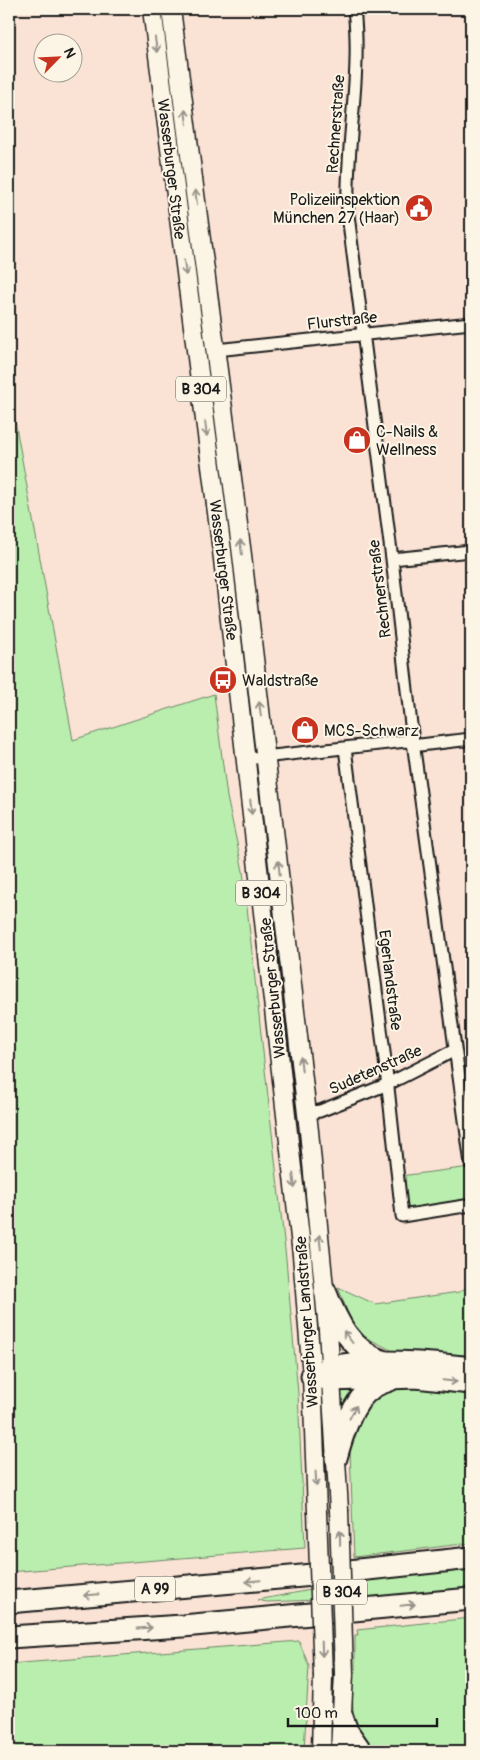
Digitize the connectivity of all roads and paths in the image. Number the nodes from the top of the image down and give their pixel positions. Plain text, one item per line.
1 (152, 9) edge
2 (171, 9) edge
3 (354, 9) edge
4 (471, 323) edge
5 (364, 335) junction
6 (216, 350) junction
7 (471, 550) edge
8 (392, 558) junction
9 (471, 739) edge
10 (413, 742) junction
11 (345, 748) junction
12 (266, 757) junction
13 (246, 759) junction
14 (456, 1050) junction
15 (388, 1084) junction
16 (467, 1097) edge
17 (306, 1112) junction
18 (308, 1131) joint
19 (288, 1133) joint
20 (471, 1164) edge
21 (471, 1204) edge
22 (325, 1291) junction
23 (471, 1368) edge
24 (391, 1370) junction
25 (324, 1375) junction
26 (471, 1383) edge
27 (336, 1458) junction
28 (471, 1558) edge
29 (471, 1599) edge
30 (9, 1602) edge
31 (9, 1637) edge
32 (342, 1717) junction
33 (321, 1751) edge
34 (340, 1751) edge
35 (360, 1751) edge

1 -> 13 main road, Wasserburger Straße / B 304
6 -> 2 main road, Wasserburger Straße / B 304
3 - 5 street, Rechnerstraße
4 - 5 street, Flurstraße
5 - 6 street, Flurstraße
5 - 8 street, Rechnerstraße
12 -> 6 main road, Wasserburger Straße / B 304
7 - 8 street
8 - 10 street, Rechnerstraße
9 - 10 street
10 - 11 street
10 - 14 street, Rechnerstraße
11 - 12 street
11 - 15 street, Egerlandstraße
12 - 13 street
17 -> 12 main road, Wasserburger Straße / B 304
13 -> 19 main road, Wasserburger Straße / B 304
14 - 15 street, Sudetenstraße
14 - 16 street, Rechnerstraße
15 - 17 street, Sudetenstraße
15 - 21 street, Egerlandstraße
16 - 20 street, Rechnerstraße
17 - 18 main road, Wasserburger Straße / B 304
22 -> 18 main road, Wasserburger Landstraße / B 304
19 -> 25 main road, Wasserburger Landstraße / B 304
24 -> 22 highway
22 - 25 main road, Wasserburger Landstraße / B 304
23 - 24 highway
24 - 25 highway
24 -> 26 highway
27 -> 24 highway
25 - 27 main road, Wasserburger Landstraße / B 304
25 -> 33 main road, Wasserburger Landstraße / B 304, bridge
32 -> 27 main road, Wasserburger Landstraße / B 304, bridge
28 -> 30 highway, A 99
31 -> 29 highway
32 - 34 main road, B 304
32 - 35 highway

